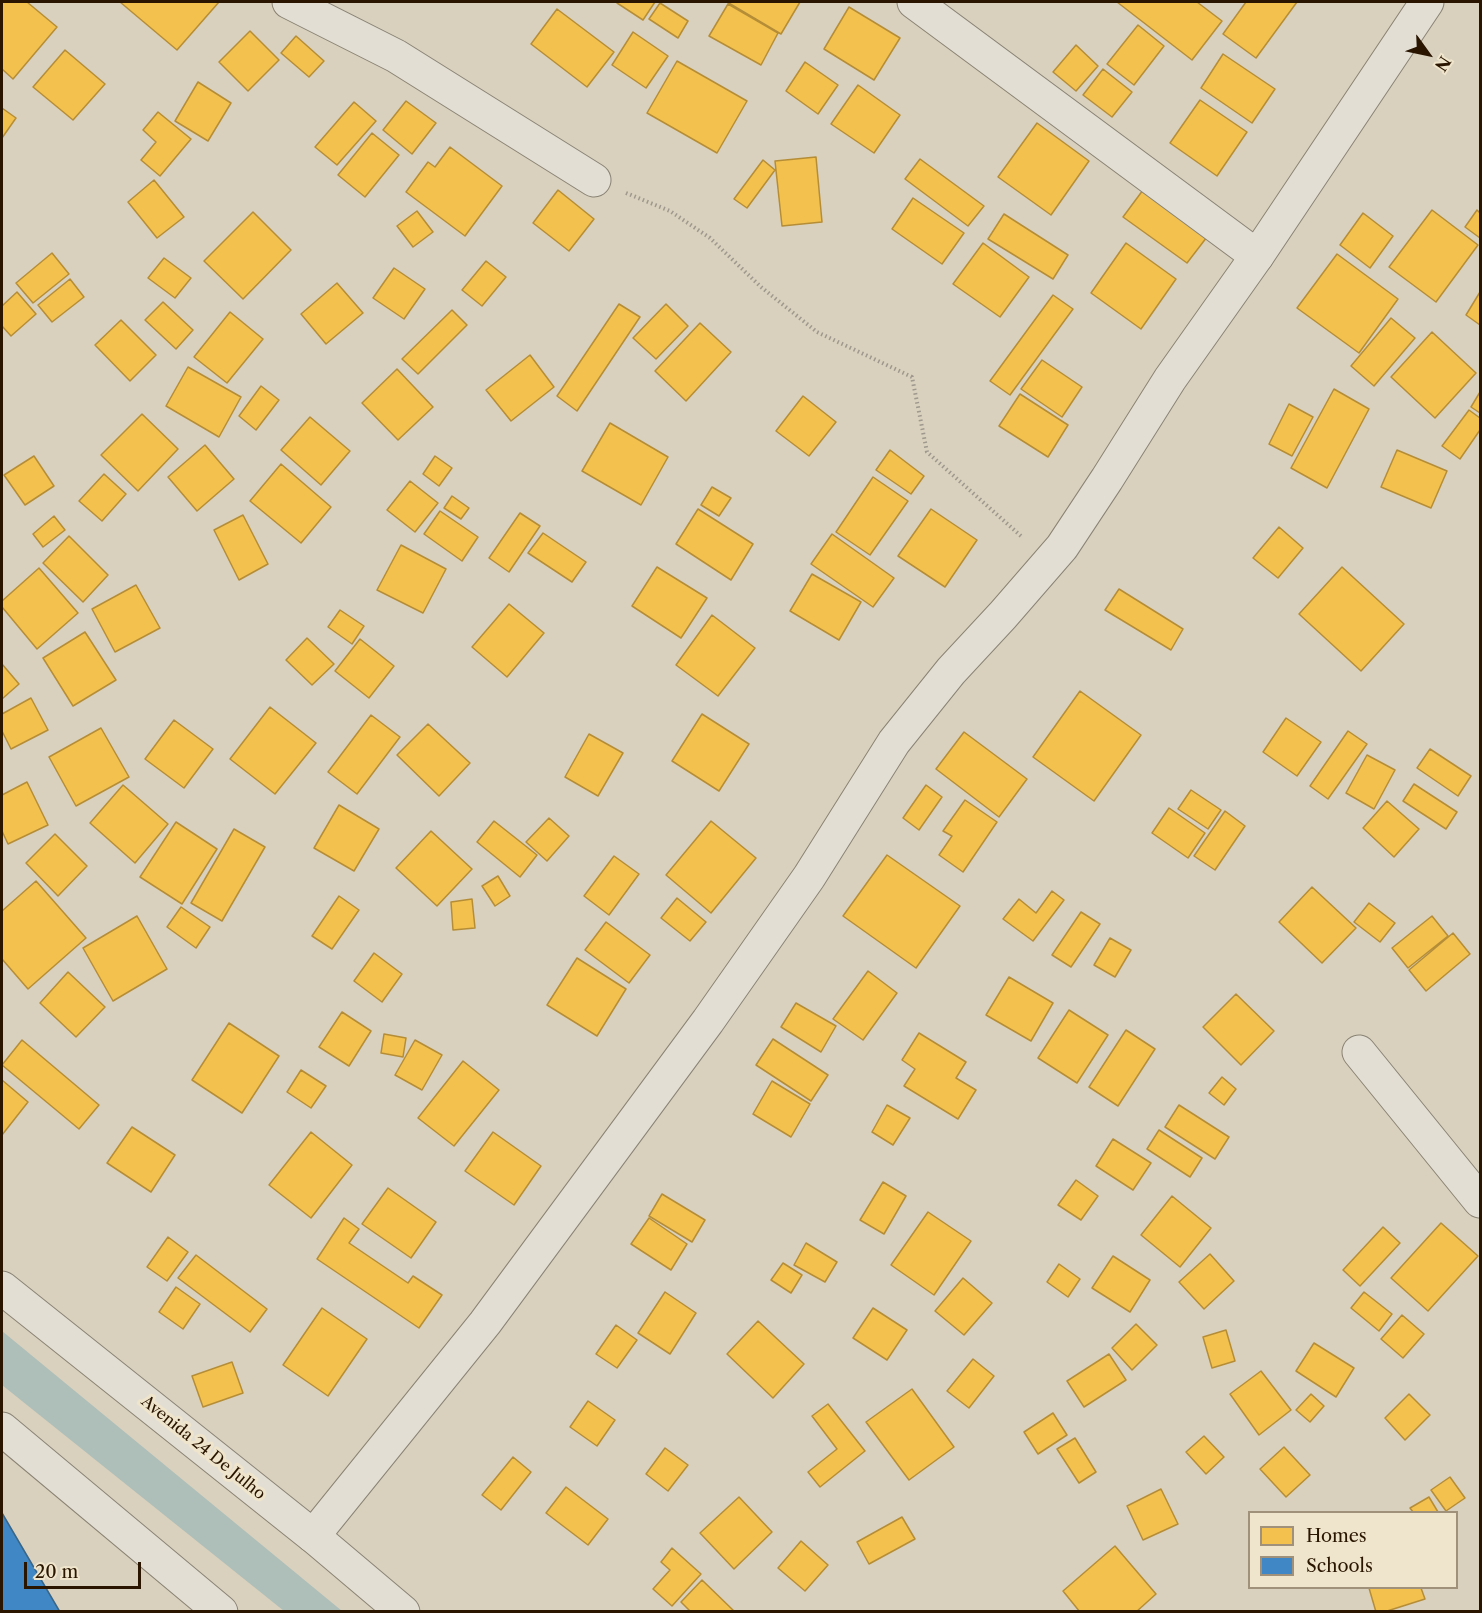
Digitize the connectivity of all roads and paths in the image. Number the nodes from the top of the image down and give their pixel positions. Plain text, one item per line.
1 (289, 2) edge
2 (914, 2) edge
3 (1427, 2) edge
4 (594, 180) joint
5 (1257, 256) junction
6 (1049, 561) junction
7 (1359, 1052) dead end
8 (1480, 1201) edge
9 (2, 1288) edge
10 (2, 1429) edge
11 (313, 1536) junction
12 (221, 1611) edge
13 (403, 1611) edge

1 - 4 street
2 - 5 street
3 - 5 street
4 - 6 path
5 - 6 street
6 - 11 street
7 - 8 street
9 - 11 street, Avenida 24 De Julho
10 - 12 street
11 - 13 street, Avenida 24 De Julho

